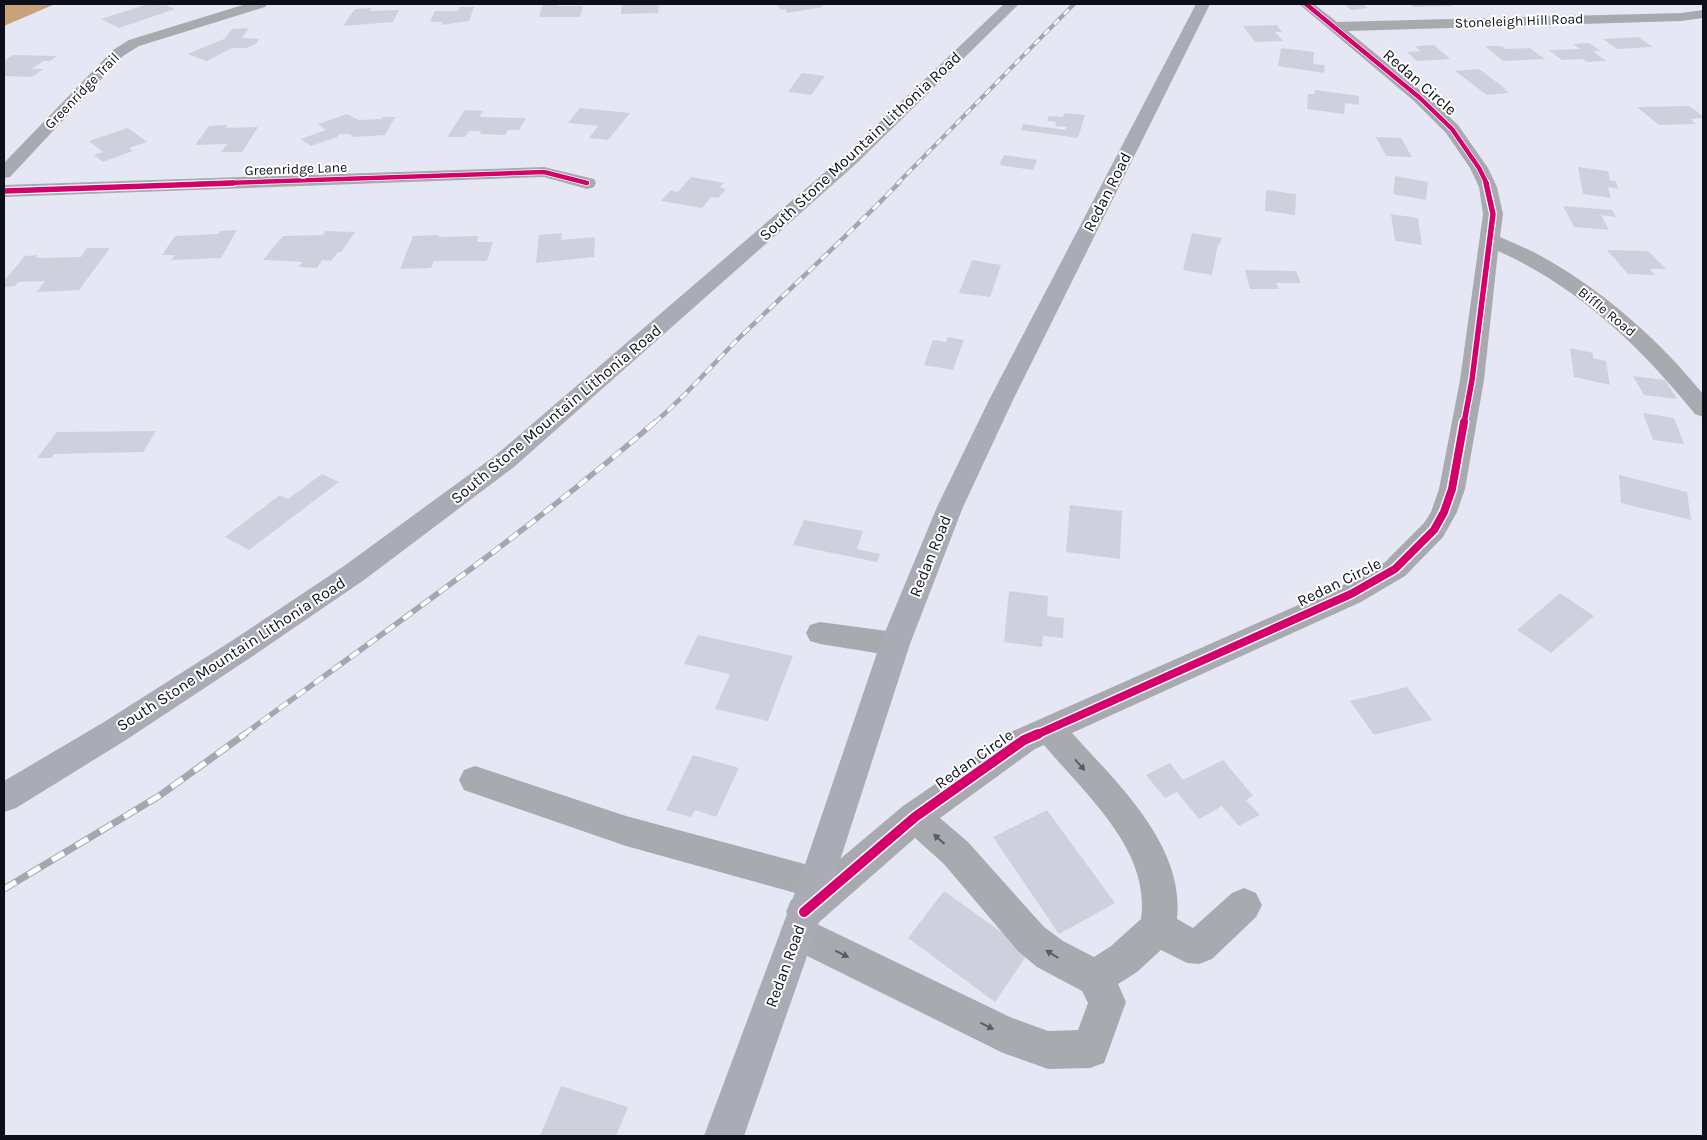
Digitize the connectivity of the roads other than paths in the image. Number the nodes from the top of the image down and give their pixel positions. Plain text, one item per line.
1 (260, 4) edge
2 (1012, 4) edge
3 (1202, 4) edge
4 (1306, 4) edge
5 (1703, 14) edge
6 (1681, 17) junction
7 (1334, 27) junction
8 (1703, 27) edge
9 (4, 172) edge
10 (587, 183) dead end
11 (4, 191) edge
12 (1491, 240) junction
13 (1703, 409) edge
14 (820, 633) dead end
15 (896, 644) junction
16 (1048, 728) junction
17 (475, 780) dead end
18 (4, 798) edge
19 (915, 817) junction
20 (816, 882) junction
21 (1244, 905) dead end
22 (801, 922) junction
23 (1158, 928) junction
24 (1095, 978) junction
25 (724, 1136) edge

1 - 9 street, Greenridge Trail
2 - 18 main road, South Stone Mountain Lithonia Road
3 - 15 main road, Redan Road
4 - 7 street, Redan Circle
5 - 6 street, Stoneleigh Hill Road
6 - 7 street, Stoneleigh Hill Road
6 - 8 street
7 - 12 street, Redan Circle
10 - 11 street, Greenridge Lane
12 - 13 street, Biffle Road
12 - 16 street, Redan Circle
14 - 15 street
15 - 20 main road, Redan Road
16 - 19 street, Redan Circle
16 -> 23 street
17 - 20 street
19 - 22 street, Redan Circle
24 -> 19 street
20 - 22 main road, Redan Road
21 - 23 street
22 -> 24 street
22 - 25 main road, Redan Road
23 - 24 street

